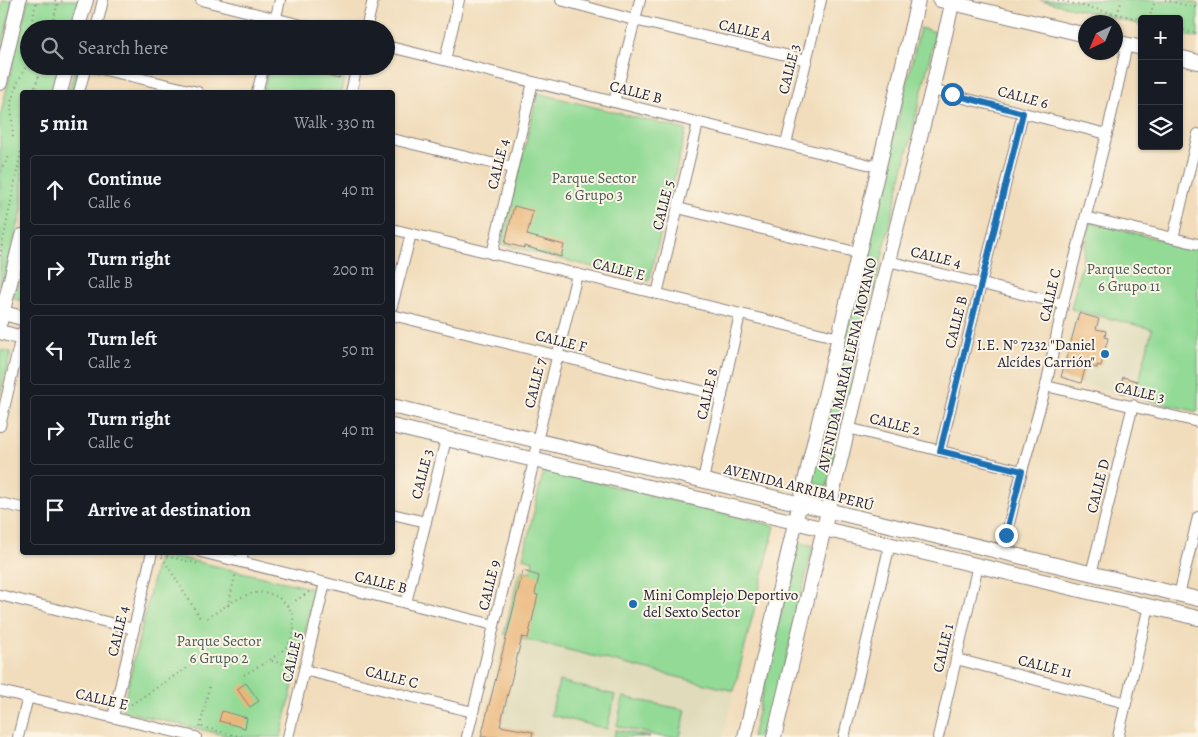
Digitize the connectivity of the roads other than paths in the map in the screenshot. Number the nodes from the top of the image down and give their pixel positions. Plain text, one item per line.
1 (19, 0) edge
2 (86, 0) edge
3 (103, 0) edge
4 (201, 0) edge
5 (280, 0) edge
6 (372, 0) edge
7 (460, 0) edge
8 (561, 0) edge
9 (640, 0) edge
10 (821, 0) edge
11 (918, 0) edge
12 (948, 1) edge
13 (80, 20) edge
14 (98, 20) edge
15 (262, 20) edge
16 (275, 20) edge
17 (368, 20) edge
18 (634, 20) junction
19 (1078, 33) edge
20 (1123, 44) edge
21 (1138, 47) edge
22 (395, 48) edge
23 (1183, 58) edge
24 (445, 60) junction
25 (807, 60) junction
26 (1118, 60) edge
27 (1198, 62) edge
28 (65, 75) edge
29 (84, 75) edge
30 (125, 75) edge
31 (262, 75) edge
32 (355, 75) edge
33 (533, 82) junction
34 (0, 84) edge
35 (61, 90) edge
36 (80, 90) edge
37 (189, 90) edge
38 (258, 90) edge
39 (351, 90) edge
40 (932, 90) junction
41 (614, 102) junction
42 (1023, 113) junction
43 (698, 123) junction
44 (1106, 134) junction
45 (1198, 134) edge
46 (395, 140) edge
47 (786, 144) junction
48 (879, 167) junction
49 (512, 168) junction
50 (678, 208) junction
51 (1086, 217) junction
52 (395, 230) edge
53 (411, 234) junction
54 (1173, 238) junction
55 (20, 244) edge
56 (1198, 244) edge
57 (859, 253) junction
58 (492, 254) junction
59 (888, 261) junction
60 (577, 274) junction
61 (981, 284) junction
62 (657, 294) junction
63 (395, 295) edge
64 (1063, 304) junction
65 (740, 314) junction
66 (1, 316) edge
67 (395, 316) edge
68 (20, 318) edge
69 (0, 332) edge
70 (20, 336) edge
71 (839, 338) junction
72 (20, 344) edge
73 (557, 356) junction
74 (1046, 386) junction
75 (722, 396) junction
76 (1134, 405) junction
77 (395, 407) edge
78 (1198, 422) edge
79 (0, 426) edge
80 (395, 427) edge
81 (848, 428) junction
82 (446, 439) junction
83 (537, 441) junction
84 (940, 451) junction
85 (534, 461) junction
86 (1022, 471) junction
87 (703, 480) junction
88 (0, 503) edge
89 (800, 503) junction
90 (20, 508) edge
91 (829, 510) junction
92 (395, 515) edge
93 (1198, 517) edge
94 (426, 522) junction
95 (796, 522) junction
96 (824, 529) junction
97 (890, 544) junction
98 (1002, 552) junction
99 (156, 555) edge
100 (218, 555) edge
101 (241, 559) edge
102 (978, 565) junction
103 (1091, 574) junction
104 (324, 583) junction
105 (1179, 595) junction
106 (0, 596) edge
107 (1198, 600) edge
108 (406, 603) junction
109 (1149, 606) junction
110 (1198, 618) edge
111 (494, 625) junction
112 (134, 629) junction
113 (956, 659) junction
114 (304, 669) junction
115 (0, 691) edge
116 (28, 697) junction
117 (1126, 703) junction
118 (473, 712) junction
119 (113, 717) junction
120 (18, 737) edge
121 (195, 737) edge
122 (288, 737) edge
123 (467, 737) edge
124 (745, 737) edge
125 (774, 737) edge
126 (844, 737) edge
127 (938, 737) edge
128 (1118, 737) edge

1 - 34 street
2 - 13 street
3 - 14 street
4 - 15 street
5 - 16 street
6 - 17 street
7 - 24 street
8 - 18 street, CALLE A
9 - 18 street
10 - 25 street, CALLE 3
11 - 48 street, AVENIDA MARÍA ELENA MOYANO
12 - 19 street
12 - 40 street, AVENIDA MARÍA ELENA MOYANO
18 - 25 street, CALLE A
18 - 41 street
20 - 21 street
22 - 24 street, CALLE B
23 - 27 street
24 - 33 street, CALLE B
25 - 47 street, CALLE 3
26 - 44 street, CALLE C
28 - 35 street
29 - 36 street
30 - 37 street
31 - 38 street
32 - 39 street
33 - 41 street, CALLE B
33 - 49 street, CALLE 4
40 - 42 street, CALLE 6
40 - 59 street, AVENIDA MARÍA ELENA MOYANO
41 - 43 street, CALLE B
42 - 44 street, CALLE 6
42 - 61 street, CALLE B
43 - 47 street, CALLE B
43 - 50 street, CALLE 5
44 - 51 street, CALLE C
45 - 54 street
46 - 49 street
47 - 48 street, CALLE B
48 - 57 street, AVENIDA MARÍA ELENA MOYANO
49 - 58 street, CALLE 4
50 - 57 street
50 - 62 street, CALLE 5
51 - 54 street
51 - 64 street, CALLE C
52 - 53 street, CALLE E
53 - 58 street, CALLE E
53 - 63 street
54 - 56 street
55 - 66 street
57 - 71 street, AVENIDA MARÍA ELENA MOYANO
58 - 60 street, CALLE E
59 - 61 street, CALLE 4
59 - 81 street, AVENIDA MARÍA ELENA MOYANO
60 - 62 street, CALLE E
60 - 73 street, CALLE 7
61 - 64 street, CALLE 4
61 - 84 street, CALLE B
62 - 65 street, CALLE E
64 - 74 street, CALLE C
65 - 71 street, CALLE E
65 - 75 street, CALLE 8
66 - 68 street
67 - 73 street, CALLE F
69 - 70 street
71 - 89 street, AVENIDA MARÍA ELENA MOYANO
72 - 79 street
73 - 75 street, CALLE F
73 - 83 street, CALLE 7
74 - 76 street, CALLE 3
74 - 86 street, CALLE C
75 - 87 street, CALLE 8
76 - 78 street, CALLE 3
76 - 103 street, CALLE D
77 - 83 street, AVENIDA ARRIBA PERÚ
80 - 82 street
81 - 84 street, CALLE 2
81 - 91 street, AVENIDA MARÍA ELENA MOYANO
82 - 85 street
82 - 94 street, CALLE 3
83 - 85 street, CALLE 9
83 - 87 street, AVENIDA ARRIBA PERÚ
84 - 86 street, CALLE 2
85 - 95 street
85 - 111 street, CALLE 9
86 - 98 street, CALLE C
87 - 89 street, AVENIDA ARRIBA PERÚ
88 - 90 street
89 - 91 street, AVENIDA ARRIBA PERÚ
89 - 95 street, AVENIDA MARÍA ELENA MOYANO
91 - 96 street, AVENIDA MARÍA ELENA MOYANO
91 - 98 street, AVENIDA ARRIBA PERÚ
92 - 94 street
93 - 105 street
94 - 108 street, CALLE 3
95 - 96 street
95 - 124 street, AVENIDA MARÍA ELENA MOYANO
96 - 97 street
96 - 125 street, AVENIDA MARÍA ELENA MOYANO
97 - 102 street
97 - 126 street
98 - 103 street, AVENIDA ARRIBA PERÚ
99 - 112 street, CALLE 4
100 - 101 street, CALLE B
101 - 104 street, CALLE B
102 - 109 street
102 - 113 street, CALLE 1
103 - 105 street, AVENIDA ARRIBA PERÚ
104 - 108 street, CALLE B
104 - 114 street, CALLE 5
105 - 107 street, AVENIDA ARRIBA PERÚ
106 - 112 street
108 - 111 street, CALLE B
109 - 110 street
109 - 117 street
111 - 118 street, CALLE 9
112 - 119 street, CALLE 4
113 - 117 street, CALLE 11
113 - 127 street, CALLE 1
114 - 118 street, CALLE C
114 - 122 street, CALLE 5
115 - 116 street, CALLE E
116 - 119 street, CALLE E
116 - 120 street
117 - 128 street
118 - 123 street, CALLE 9
119 - 121 street, CALLE E

